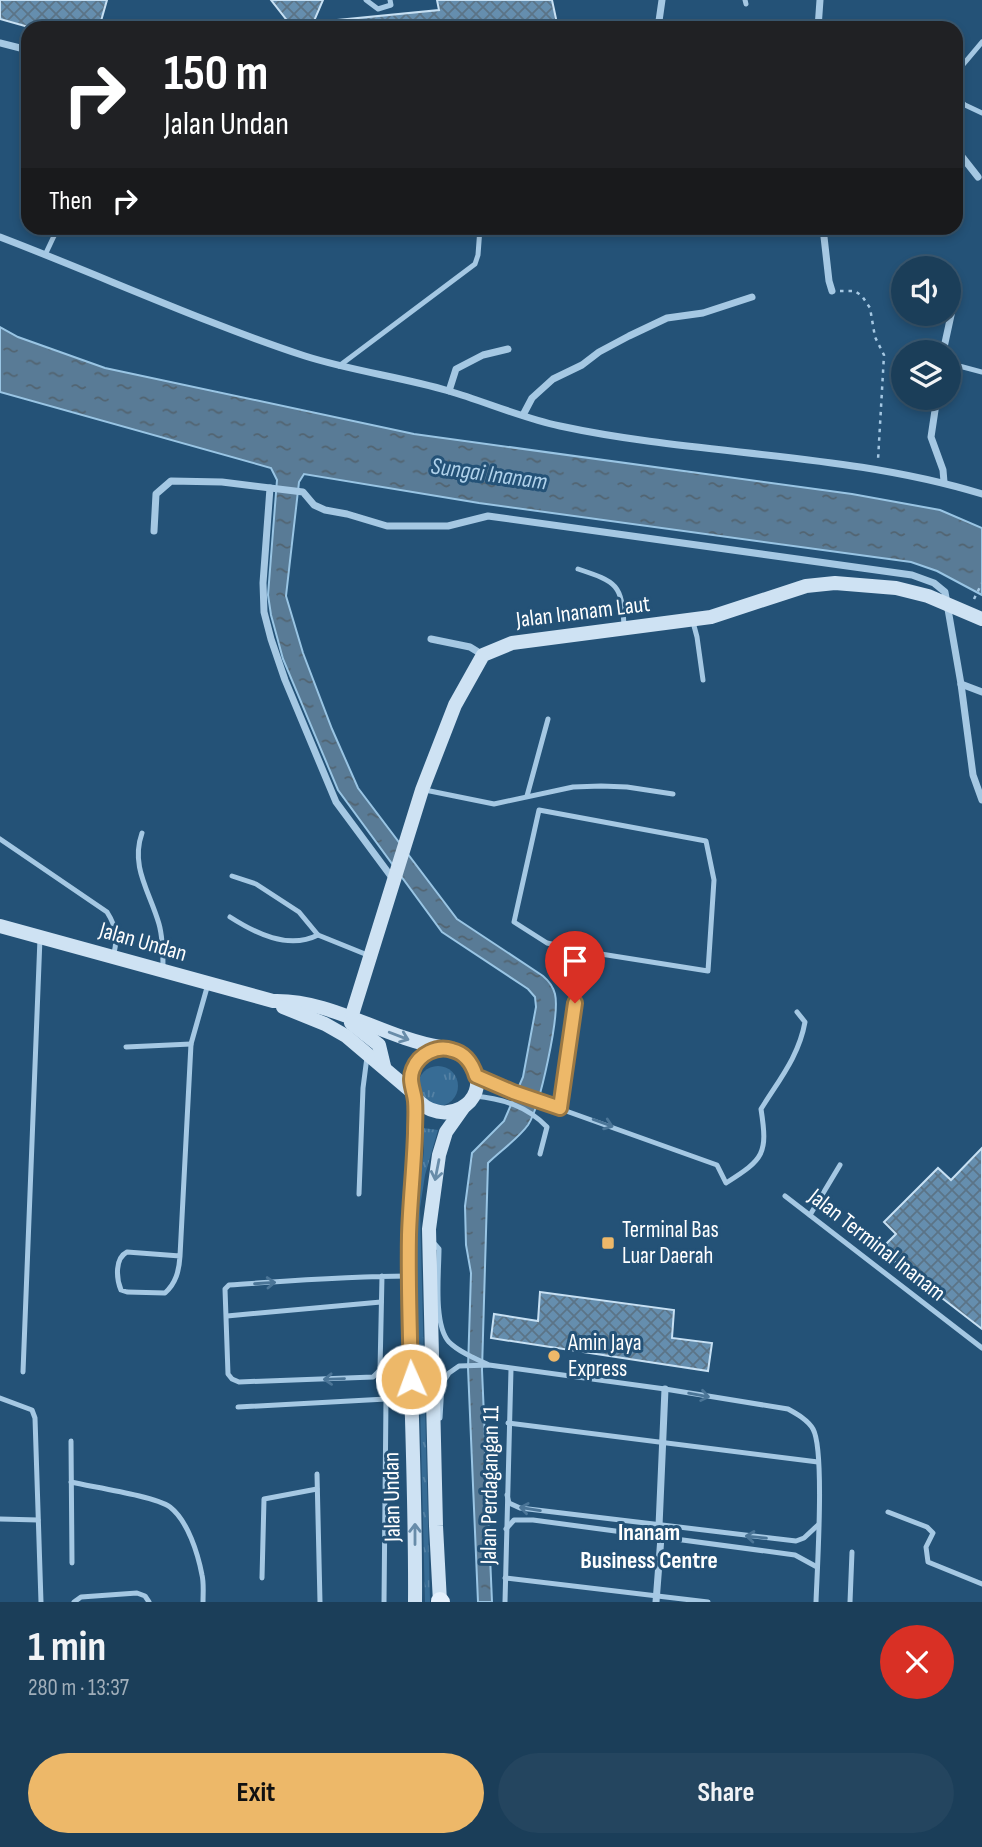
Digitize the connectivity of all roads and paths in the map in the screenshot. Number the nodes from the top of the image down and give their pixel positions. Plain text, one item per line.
1 (366, 0) edge
2 (390, 0) edge
3 (662, 0) edge
4 (820, 0) edge
5 (659, 21) edge
6 (818, 21) edge
7 (982, 42) edge
8 (0, 43) edge
9 (21, 48) edge
10 (963, 65) edge
11 (963, 102) edge
12 (982, 113) edge
13 (963, 158) edge
14 (978, 177) dead end
15 (55, 235) edge
16 (479, 235) edge
17 (823, 235) edge
18 (0, 237) edge
19 (45, 254) junction
20 (832, 291) joint
21 (752, 297) dead end
22 (508, 349) dead end
23 (339, 366) junction
24 (961, 366) edge
25 (982, 372) edge
26 (449, 391) junction
27 (935, 410) edge
28 (523, 415) junction
29 (877, 471) junction
30 (944, 482) junction
31 (270, 488) junction
32 (982, 494) edge
33 (154, 531) dead end
34 (578, 569) dead end
35 (982, 583) edge
36 (972, 604) dead end
37 (947, 605) junction
38 (692, 619) junction
39 (982, 619) edge
40 (624, 629) junction
41 (431, 639) dead end
42 (483, 655) junction
43 (703, 680) dead end
44 (961, 684) junction
45 (982, 692) edge
46 (548, 719) dead end
47 (422, 790) junction
48 (673, 794) dead end
49 (527, 796) junction
50 (982, 800) edge
51 (142, 833) dead end
52 (0, 839) edge
53 (232, 876) dead end
54 (393, 879) junction
55 (230, 917) dead end
56 (0, 926) edge
57 (318, 935) junction
58 (40, 937) junction
59 (582, 951) junction
60 (370, 956) junction
61 (113, 957) junction
62 (163, 971) junction
63 (208, 984) junction
64 (273, 1001) junction
65 (797, 1012) dead end
66 (351, 1018) junction
67 (191, 1044) junction
68 (126, 1047) dead end
69 (448, 1048) junction
70 (368, 1053) junction
71 (384, 1066) junction
72 (476, 1076) junction
73 (414, 1094) junction
74 (473, 1096) junction
75 (463, 1108) junction
76 (560, 1108) junction
77 (540, 1154) dead end
78 (840, 1165) dead end
79 (359, 1194) dead end
80 (785, 1196) dead end
81 (810, 1215) junction
82 (430, 1238) junction
83 (180, 1256) junction
84 (382, 1276) junction
85 (410, 1276) junction
86 (381, 1302) junction
87 (227, 1316) junction
88 (982, 1348) edge
89 (489, 1365) junction
90 (510, 1369) junction
91 (23, 1372) dead end
92 (665, 1389) junction
93 (0, 1398) edge
94 (386, 1399) junction
95 (412, 1401) junction
96 (238, 1407) dead end
97 (508, 1423) junction
98 (434, 1433) junction
99 (71, 1441) dead end
100 (663, 1443) junction
101 (818, 1462) junction
102 (317, 1474) dead end
103 (71, 1482) junction
104 (317, 1489) junction
105 (507, 1495) junction
106 (888, 1513) dead end
107 (0, 1519) edge
108 (38, 1520) junction
109 (818, 1525) junction
110 (659, 1526) junction
111 (506, 1529) junction
112 (661, 1537) junction
113 (852, 1552) dead end
114 (72, 1563) dead end
115 (817, 1567) junction
116 (262, 1578) dead end
117 (505, 1578) junction
118 (982, 1584) edge
119 (657, 1599) edge
120 (441, 1601) edge
121 (41, 1602) edge
122 (74, 1602) edge
123 (149, 1602) edge
124 (203, 1602) edge
125 (320, 1602) edge
126 (384, 1602) edge
127 (415, 1602) edge
128 (505, 1602) edge
129 (708, 1602) edge
130 (816, 1602) edge
131 (850, 1602) edge

1 - 2 lane
3 - 5 street
4 - 6 street
7 - 10 lane
8 - 9 street
11 - 12 lane
13 - 14 street
15 - 19 lane
16 - 23 lane
17 - 20 street
18 - 19 street
19 - 23 street
20 - 29 path
21 - 28 street
22 - 26 street
23 - 26 street
24 - 25 lane
26 - 28 street
27 - 30 street
28 - 29 street
29 - 30 street
30 - 32 street
31 - 33 street
31 - 37 street
31 - 54 street
34 - 40 lane
35 - 36 path
37 - 38 street, Jalan Inanam Laut
37 - 39 street, Jalan Inanam Laut
37 - 44 street
38 - 40 street, Jalan Inanam Laut
38 - 43 lane
40 - 42 street, Jalan Inanam Laut
41 - 42 street
42 - 47 street
44 - 45 street
44 - 50 street
46 - 49 lane
47 - 49 lane
47 - 54 street
48 - 49 lane
51 - 62 lane
52 - 61 lane
53 - 57 lane
54 - 60 street
55 - 57 lane
56 - 58 street, Jalan Undan
57 - 60 lane
58 - 61 street, Jalan Undan
58 - 91 lane
59 - 59 lane
59 - 76 lane
60 - 66 street
61 - 62 street, Jalan Undan
62 - 63 street, Jalan Undan
63 - 64 street, Jalan Undan
63 - 67 lane
64 - 66 street, Jalan Undan
64 - 70 street, Jalan Undan
76 -> 65 lane
66 -> 69 street, Jalan Undan
66 - 71 street
67 - 68 lane
67 - 83 lane
69 - 72 street, Jalan Undan
69 - 73 street, Jalan Undan
70 - 71 street, Jalan Undan
70 - 79 lane
71 - 73 street, Jalan Undan
72 - 74 street
72 - 76 lane
73 - 75 street, Jalan Undan
73 - 85 street, Jalan Undan
74 - 75 street, Jalan Undan
74 - 77 lane
75 -> 82 street, Jalan Undan
78 - 81 lane
80 - 81 lane, Jalan Terminal Inanam
81 - 88 lane, Jalan Terminal Inanam
82 - 89 lane
82 - 98 street, Jalan Undan
83 - 83 lane
84 - 85 lane
84 - 86 lane
87 -> 84 lane
85 - 95 street, Jalan Undan
86 - 87 lane
86 -> 87 lane
89 - 90 lane
89 - 98 lane
90 - 92 lane
90 - 97 lane, Jalan Perdagangan 11
92 - 100 street
92 -> 101 lane
93 - 108 lane
94 - 95 lane
94 - 96 lane
94 - 126 lane
127 -> 95 street, Jalan Undan
97 - 100 lane
97 - 105 lane, Jalan Perdagangan 11
98 - 120 street, Jalan Undan
99 - 103 lane
100 - 101 lane
100 - 110 street
101 - 109 lane
102 - 104 lane
103 - 114 lane
103 - 124 lane
104 - 116 lane
104 - 125 lane
110 -> 105 lane
105 - 111 lane, Jalan Perdagangan 11
106 - 118 lane
107 - 108 lane
108 - 121 lane
109 -> 110 lane
109 - 115 lane
111 - 112 lane
111 - 117 lane, Jalan Perdagangan 11
112 - 115 lane
112 - 119 street
113 - 131 lane
115 - 130 lane
117 - 119 lane
117 - 128 lane, Jalan Perdagangan 11
119 - 129 lane
122 - 123 lane

